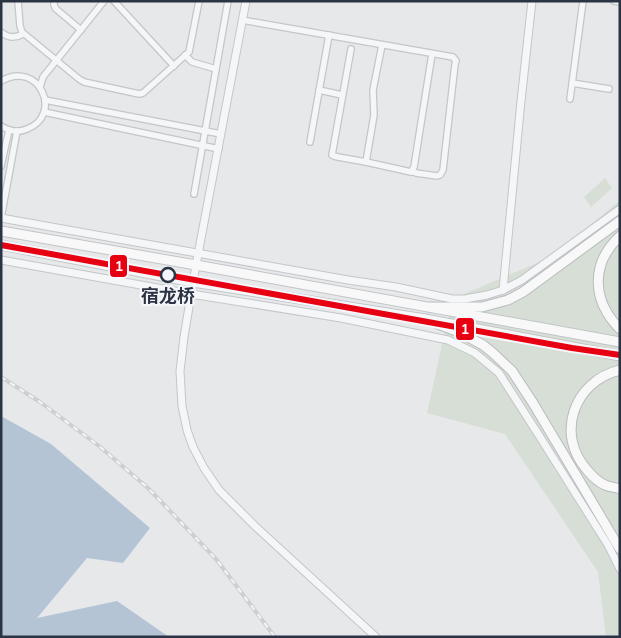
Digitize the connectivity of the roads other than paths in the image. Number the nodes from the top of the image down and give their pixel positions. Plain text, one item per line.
1 (18, 1) edge
2 (54, 1) edge
3 (104, 1) edge
4 (114, 1) edge
5 (199, 1) edge
6 (228, 1) edge
7 (246, 1) edge
8 (532, 1) edge
9 (583, 1) edge
10 (614, 1) edge
11 (620, 2) edge
12 (242, 20) junction
13 (81, 30) junction
14 (1, 32) edge
15 (23, 34) junction
16 (329, 35) junction
17 (382, 45) junction
18 (351, 49) dead end
19 (432, 54) junction
20 (185, 56) junction
21 (57, 61) junction
22 (174, 66) junction
23 (216, 69) junction
24 (43, 77) junction
25 (2, 79) edge
26 (34, 81) junction
27 (572, 83) junction
28 (40, 87) junction
29 (609, 89) dead end
30 (319, 90) junction
31 (342, 95) junction
32 (570, 99) dead end
33 (45, 100) junction
34 (44, 112) junction
35 (1, 126) edge
36 (9, 130) junction
37 (17, 131) junction
38 (205, 131) junction
39 (221, 134) junction
40 (4, 142) edge
41 (310, 142) dead end
42 (202, 146) junction
43 (219, 149) junction
44 (366, 162) junction
45 (1, 166) edge
46 (411, 172) junction
47 (194, 194) dead end
48 (620, 209) edge
49 (1, 218) edge
50 (620, 221) edge
51 (1, 231) edge
52 (620, 236) edge
53 (1, 245) edge
54 (199, 253) junction
55 (1, 260) edge
56 (196, 265) junction
57 (193, 282) junction
58 (503, 290) junction
59 (191, 294) junction
60 (430, 307) junction
61 (425, 319) junction
62 (620, 329) edge
63 (620, 342) edge
64 (620, 356) edge
65 (620, 370) edge
66 (620, 488) edge
67 (620, 549) edge
68 (620, 569) edge
69 (376, 637) edge

1 - 15 street
2 - 13 street
3 - 13 street
4 - 22 street
5 - 20 street
6 - 23 street
7 - 12 street
8 - 58 street
9 - 27 street
10 - 11 street
12 - 16 street
12 - 39 street
13 - 21 street
14 - 15 street
15 - 21 street
16 - 17 street
16 - 30 street
17 - 19 street
17 - 44 street
18 - 31 street
19 - 46 street
19 - 46 street
20 - 22 street
20 - 23 street
21 - 22 street
21 - 24 street
23 - 38 street
24 - 26 street
24 - 28 street
25 - 26 street
26 - 28 street
27 - 29 street
27 - 32 street
28 - 33 street
30 - 31 street
30 - 41 street
31 - 44 street
33 - 34 street
33 - 38 street
34 - 37 street
34 - 42 street
35 - 36 street
36 - 37 street
36 - 40 street
37 - 49 street
38 - 39 street
38 - 42 street
39 - 43 street
40 - 45 street
42 - 43 street
42 - 47 street
43 - 54 street
44 - 46 street
48 - 58 street
49 - 54 street
50 - 60 main road
51 - 56 main road
52 - 62 main road
53 - 57 main road
54 - 56 street
54 - 58 street
55 - 59 street
56 - 57 street
56 - 60 main road
57 - 59 street
57 - 61 main road
59 - 68 street
59 - 69 street
60 - 63 main road
61 - 64 main road
61 - 67 main road
65 - 66 main road

